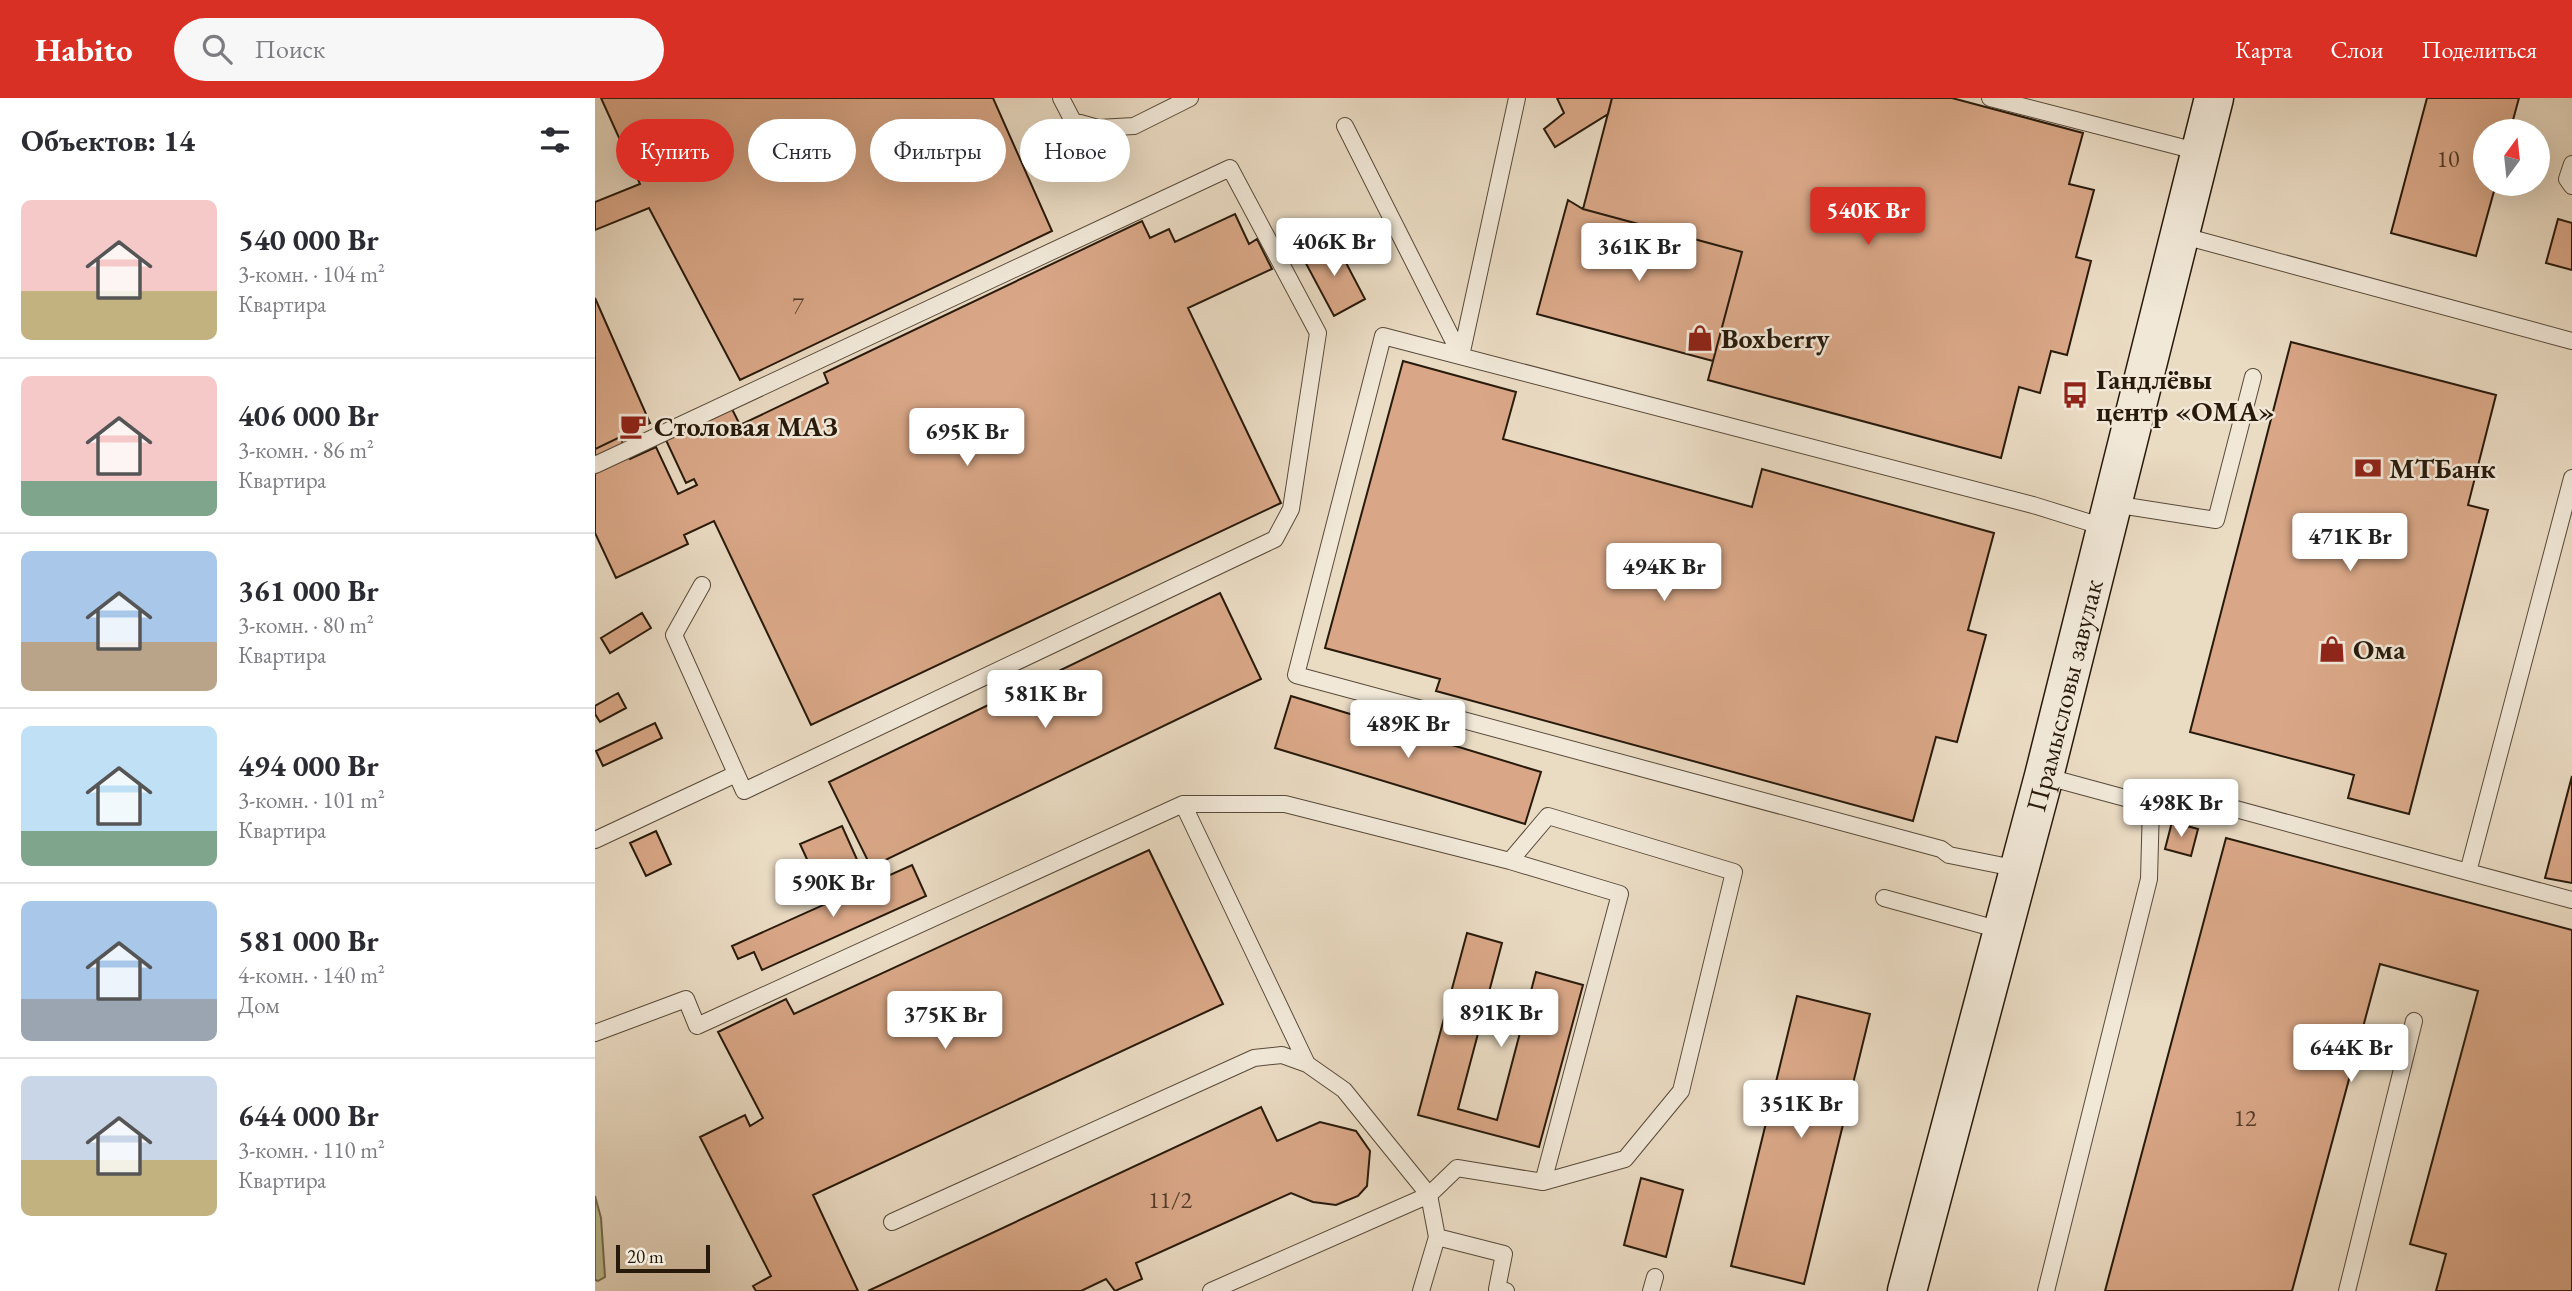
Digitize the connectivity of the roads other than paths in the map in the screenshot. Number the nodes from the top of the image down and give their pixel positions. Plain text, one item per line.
1 (1061, 98) edge
2 (1190, 98) edge
3 (1517, 98) edge
4 (1990, 98) edge
5 (2214, 98) edge
6 (1345, 126) dead end
7 (2200, 152) junction
8 (2572, 164) edge
9 (2572, 186) edge
10 (2180, 235) junction
11 (2572, 341) edge
12 (1461, 356) junction
13 (2253, 377) dead end
14 (595, 466) edge
15 (2572, 478) edge
16 (2110, 516) junction
17 (702, 585) dead end
18 (736, 774) junction
19 (2044, 776) junction
20 (1183, 804) junction
21 (2151, 805) junction
22 (595, 840) edge
23 (1510, 860) junction
24 (2020, 869) junction
25 (2468, 872) junction
26 (1884, 898) dead end
27 (2572, 900) edge
28 (2004, 931) junction
29 (2414, 1021) dead end
30 (595, 1033) edge
31 (1307, 1064) junction
32 (1543, 1182) junction
33 (1429, 1195) junction
34 (893, 1222) dead end
35 (1437, 1237) junction
36 (1211, 1291) edge
37 (1422, 1291) edge
38 (1506, 1291) edge
39 (1907, 1291) edge
40 (2046, 1291) edge
41 (2347, 1291) edge

1 - 2 lane
3 - 12 lane
4 - 7 lane
5 - 7 street, Прамысловы завулак
6 - 12 lane
7 - 10 street, Прамысловы завулак
8 - 9 lane
10 - 11 lane
10 - 16 street, Прамысловы завулак
12 - 16 lane
12 - 24 lane
13 - 16 lane
14 - 18 lane
15 - 25 lane
16 - 19 street, Прамысловы завулак
17 - 18 lane
18 - 22 lane
19 - 21 lane
19 - 24 street, Прамысловы завулак
20 - 23 lane
20 - 30 lane
20 - 31 lane
21 - 25 lane
21 - 40 lane
23 - 32 lane
23 - 32 lane
24 - 28 street, Прамысловы завулак
25 - 27 lane
26 - 28 lane
28 - 39 street, Прамысловы завулак
29 - 41 lane
31 - 33 lane
31 - 34 lane
32 - 33 lane
33 - 35 lane
33 - 36 lane
35 - 37 lane
35 - 38 lane

